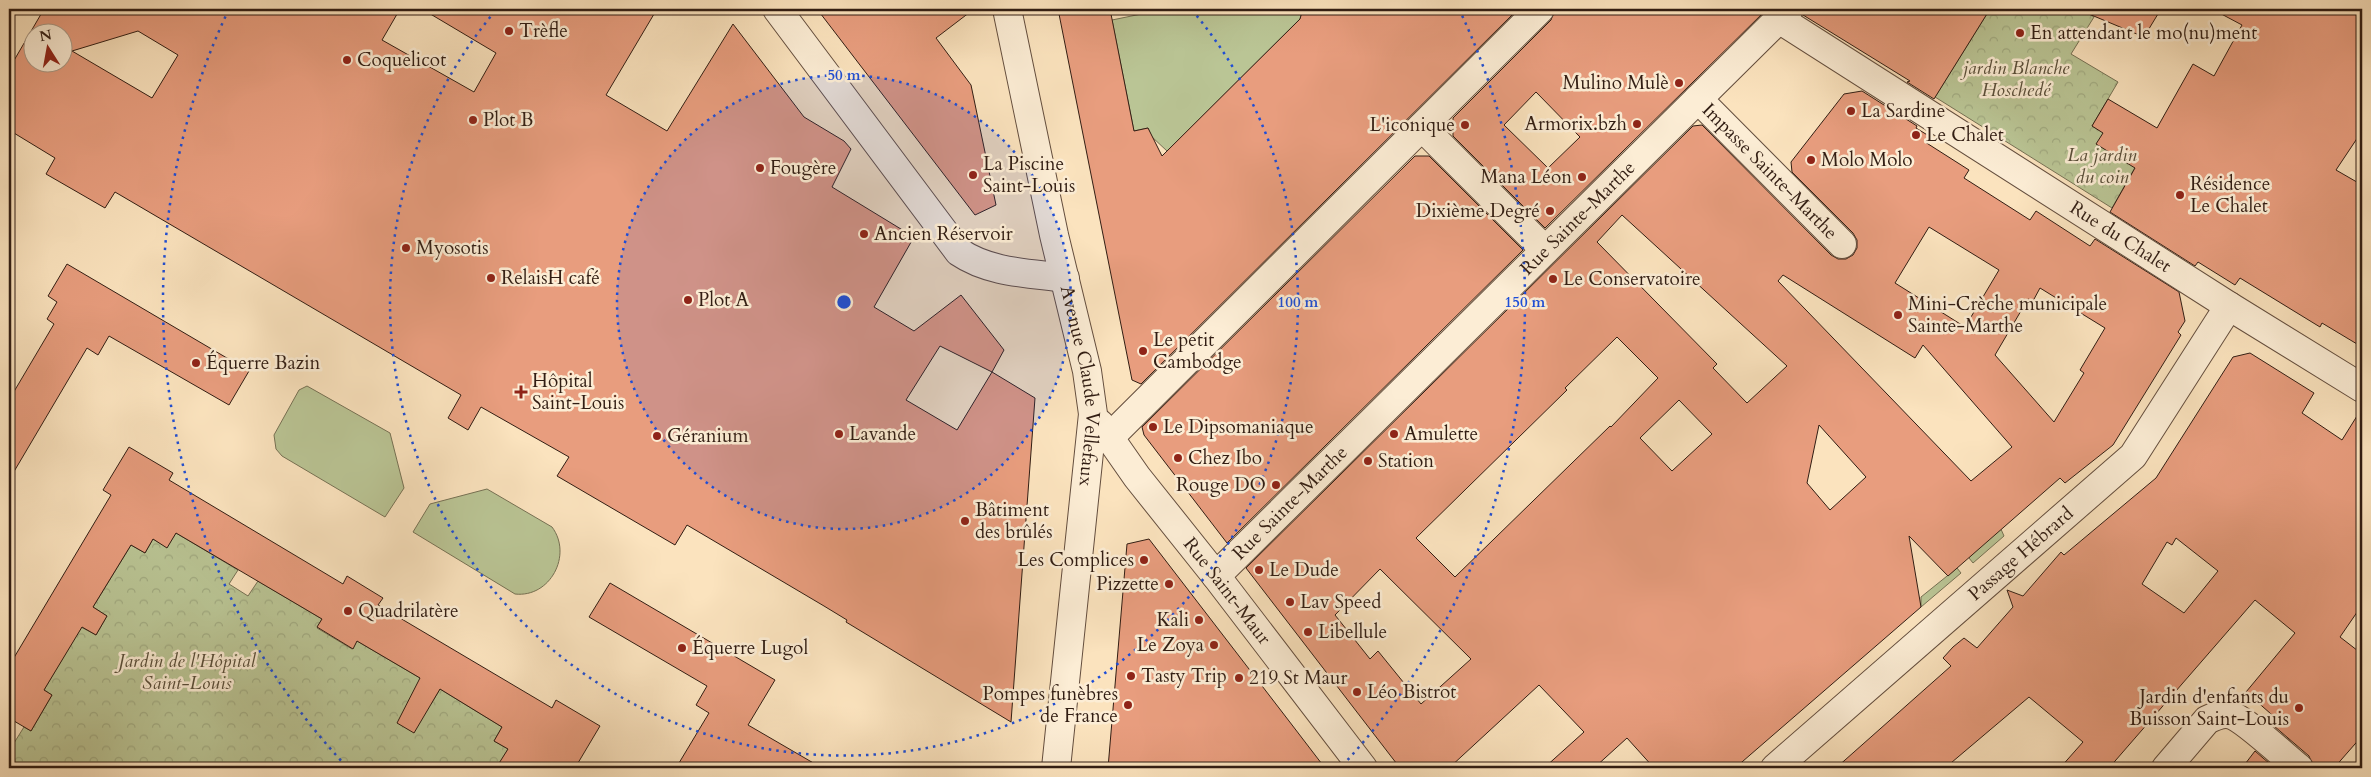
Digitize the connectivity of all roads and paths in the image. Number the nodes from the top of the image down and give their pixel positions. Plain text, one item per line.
1 (777, 9) edge
2 (1007, 9) edge
3 (1540, 9) edge
4 (1784, 14) edge
5 (1698, 99) junction
6 (1422, 127) junction
7 (1842, 244) dead end
8 (1545, 250) junction
9 (1065, 278) junction
10 (2229, 306) junction
11 (2362, 388) edge
12 (1093, 414) junction
13 (1110, 438) junction
14 (1216, 576) junction
15 (1056, 768) edge
16 (1363, 768) edge
17 (1775, 768) edge
18 (2166, 768) edge
19 (2299, 768) edge

1 - 9 street
2 - 9 street, Avenue Claude Vellefaux
3 - 6 street
4 - 5 street, Rue Sainte-Marthe
4 - 10 street, Rue du Chalet
5 - 7 street, Impasse Sainte-Marthe
5 - 8 street, Rue Sainte-Marthe
6 - 8 street
6 - 13 street
8 - 14 street, Rue Sainte-Marthe
9 - 12 street, Avenue Claude Vellefaux
10 - 11 street, Rue du Chalet
10 - 17 street, Passage Hébrard
12 - 13 street, Rue Saint-Maur
12 - 15 street, Avenue Claude Vellefaux
13 - 14 street, Rue Saint-Maur
14 - 16 street, Rue Saint-Maur
18 - 19 street

